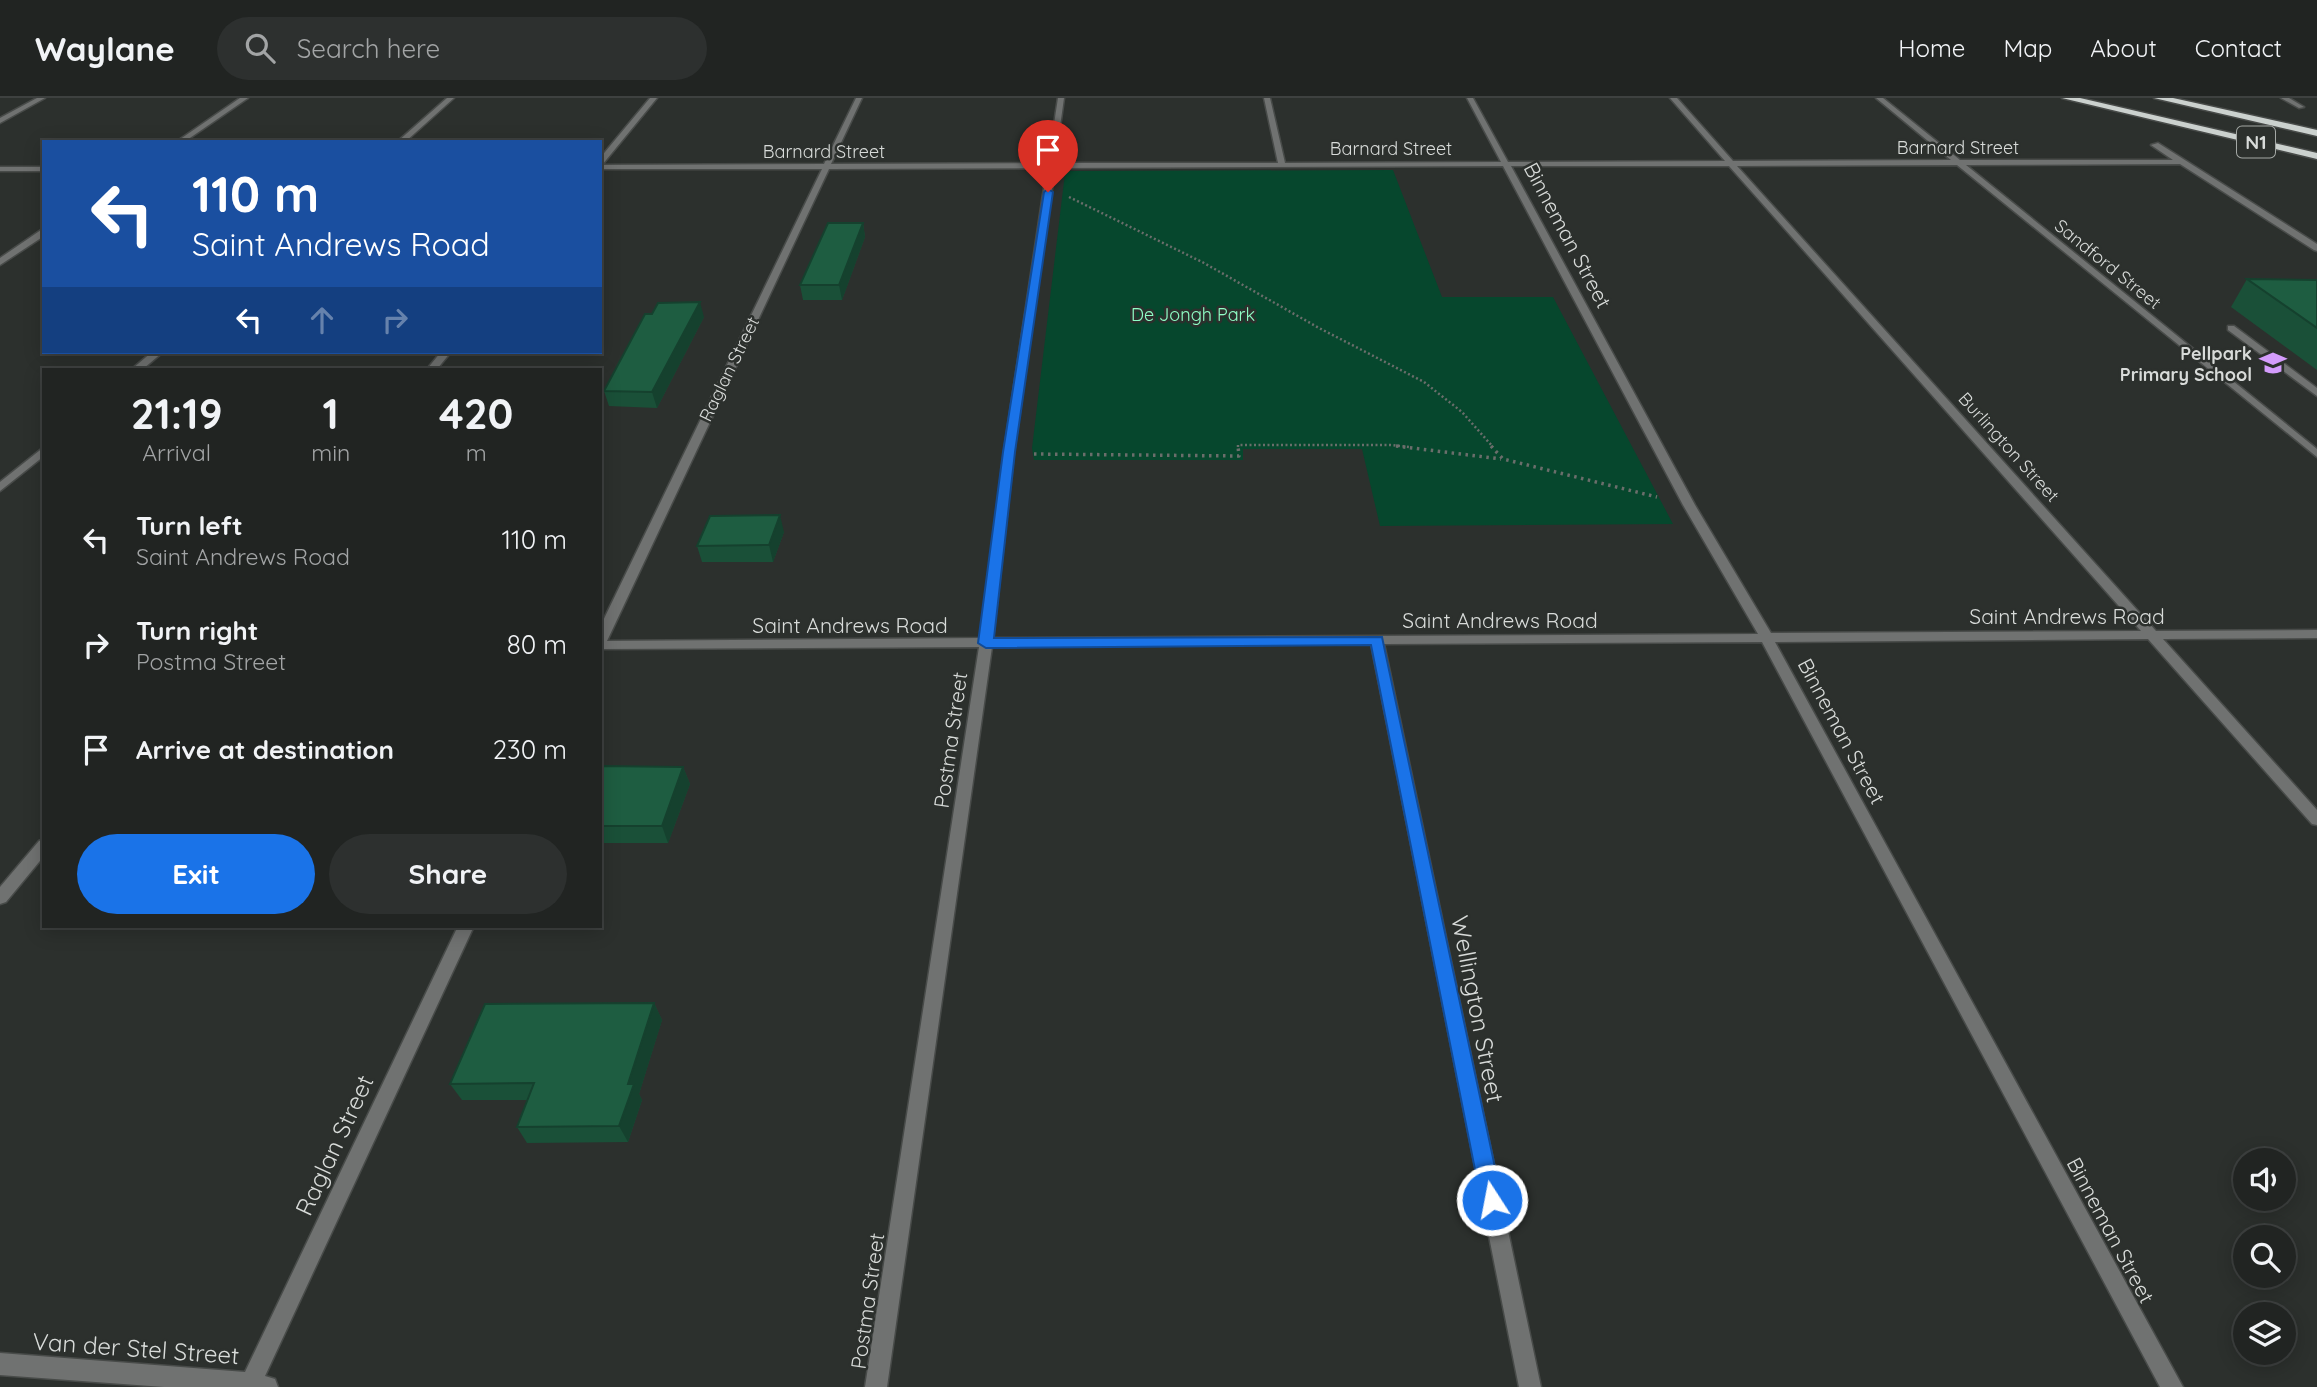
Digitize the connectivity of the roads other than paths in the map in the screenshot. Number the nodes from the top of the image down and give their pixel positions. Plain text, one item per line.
1 (42, 98) edge
2 (245, 98) edge
3 (451, 98) edge
4 (654, 98) edge
5 (859, 98) edge
6 (1061, 98) edge
7 (1267, 98) edge
8 (1470, 98) edge
9 (1673, 98) edge
10 (1879, 98) edge
11 (2051, 98) edge
12 (2067, 98) edge
13 (2159, 98) edge
14 (2284, 98) edge
15 (2301, 107) dead end
16 (0, 121) edge
17 (2195, 128) junction
18 (2317, 133) edge
19 (182, 140) edge
20 (402, 140) edge
21 (2155, 145) dead end
22 (2317, 156) edge
23 (2181, 162) junction
24 (602, 163) edge
25 (1732, 163) junction
26 (1958, 163) junction
27 (1282, 164) junction
28 (1505, 164) junction
29 (602, 165) edge
30 (1051, 165) junction
31 (827, 166) junction
32 (0, 169) edge
33 (42, 169) edge
34 (42, 233) edge
35 (2317, 248) edge
36 (0, 261) edge
37 (2231, 328) dead end
38 (156, 354) edge
39 (444, 354) edge
40 (138, 368) edge
41 (433, 368) edge
42 (2317, 393) edge
43 (42, 452) edge
44 (2317, 454) edge
45 (0, 488) edge
46 (2317, 634) edge
47 (2153, 635) junction
48 (1768, 638) junction
49 (602, 639) edge
50 (1377, 640) junction
51 (602, 643) edge
52 (986, 643) junction
53 (2317, 820) edge
54 (42, 847) edge
55 (0, 898) edge
56 (466, 928) edge
57 (0, 1364) edge
58 (256, 1386) edge
59 (876, 1387) edge
60 (1530, 1387) edge
61 (2172, 1387) edge

1 - 16 street
2 - 19 street
3 - 20 street
4 - 24 street
5 - 31 street, Raglan Street
6 - 30 street, Postma Street
7 - 27 street
8 - 28 street, Binneman Street
9 - 25 street, Burlington Street
10 - 26 street, Sandford Street
11 - 17 highway
12 - 17 highway, N1
13 - 18 highway, N1
14 - 15 street
17 - 22 highway, N1
21 - 23 street
23 - 26 street, Barnard Street
23 - 35 street
25 - 26 street, Barnard Street
25 - 28 street, Barnard Street
25 - 47 street, Burlington Street
26 - 44 street, Sandford Street
27 - 28 street, Barnard Street
27 - 30 street, Barnard Street
28 - 48 street, Binneman Street
29 - 31 street, Barnard Street
30 - 31 street, Barnard Street
30 - 52 street, Postma Street
31 - 49 street, Raglan Street
32 - 33 street
34 - 36 street
37 - 42 street
38 - 40 street
39 - 41 street
43 - 45 street
46 - 47 street, Saint Andrews Road
47 - 48 street, Saint Andrews Road
47 - 53 street, Burlington Street
48 - 50 street, Saint Andrews Road
48 - 61 street, Binneman Street
50 - 52 street, Saint Andrews Road
50 - 60 street, Wellington Street
51 - 52 street, Saint Andrews Road
52 - 59 street, Postma Street
54 - 55 street
56 - 58 street, Raglan Street
57 - 58 street, Van der Stel Street

